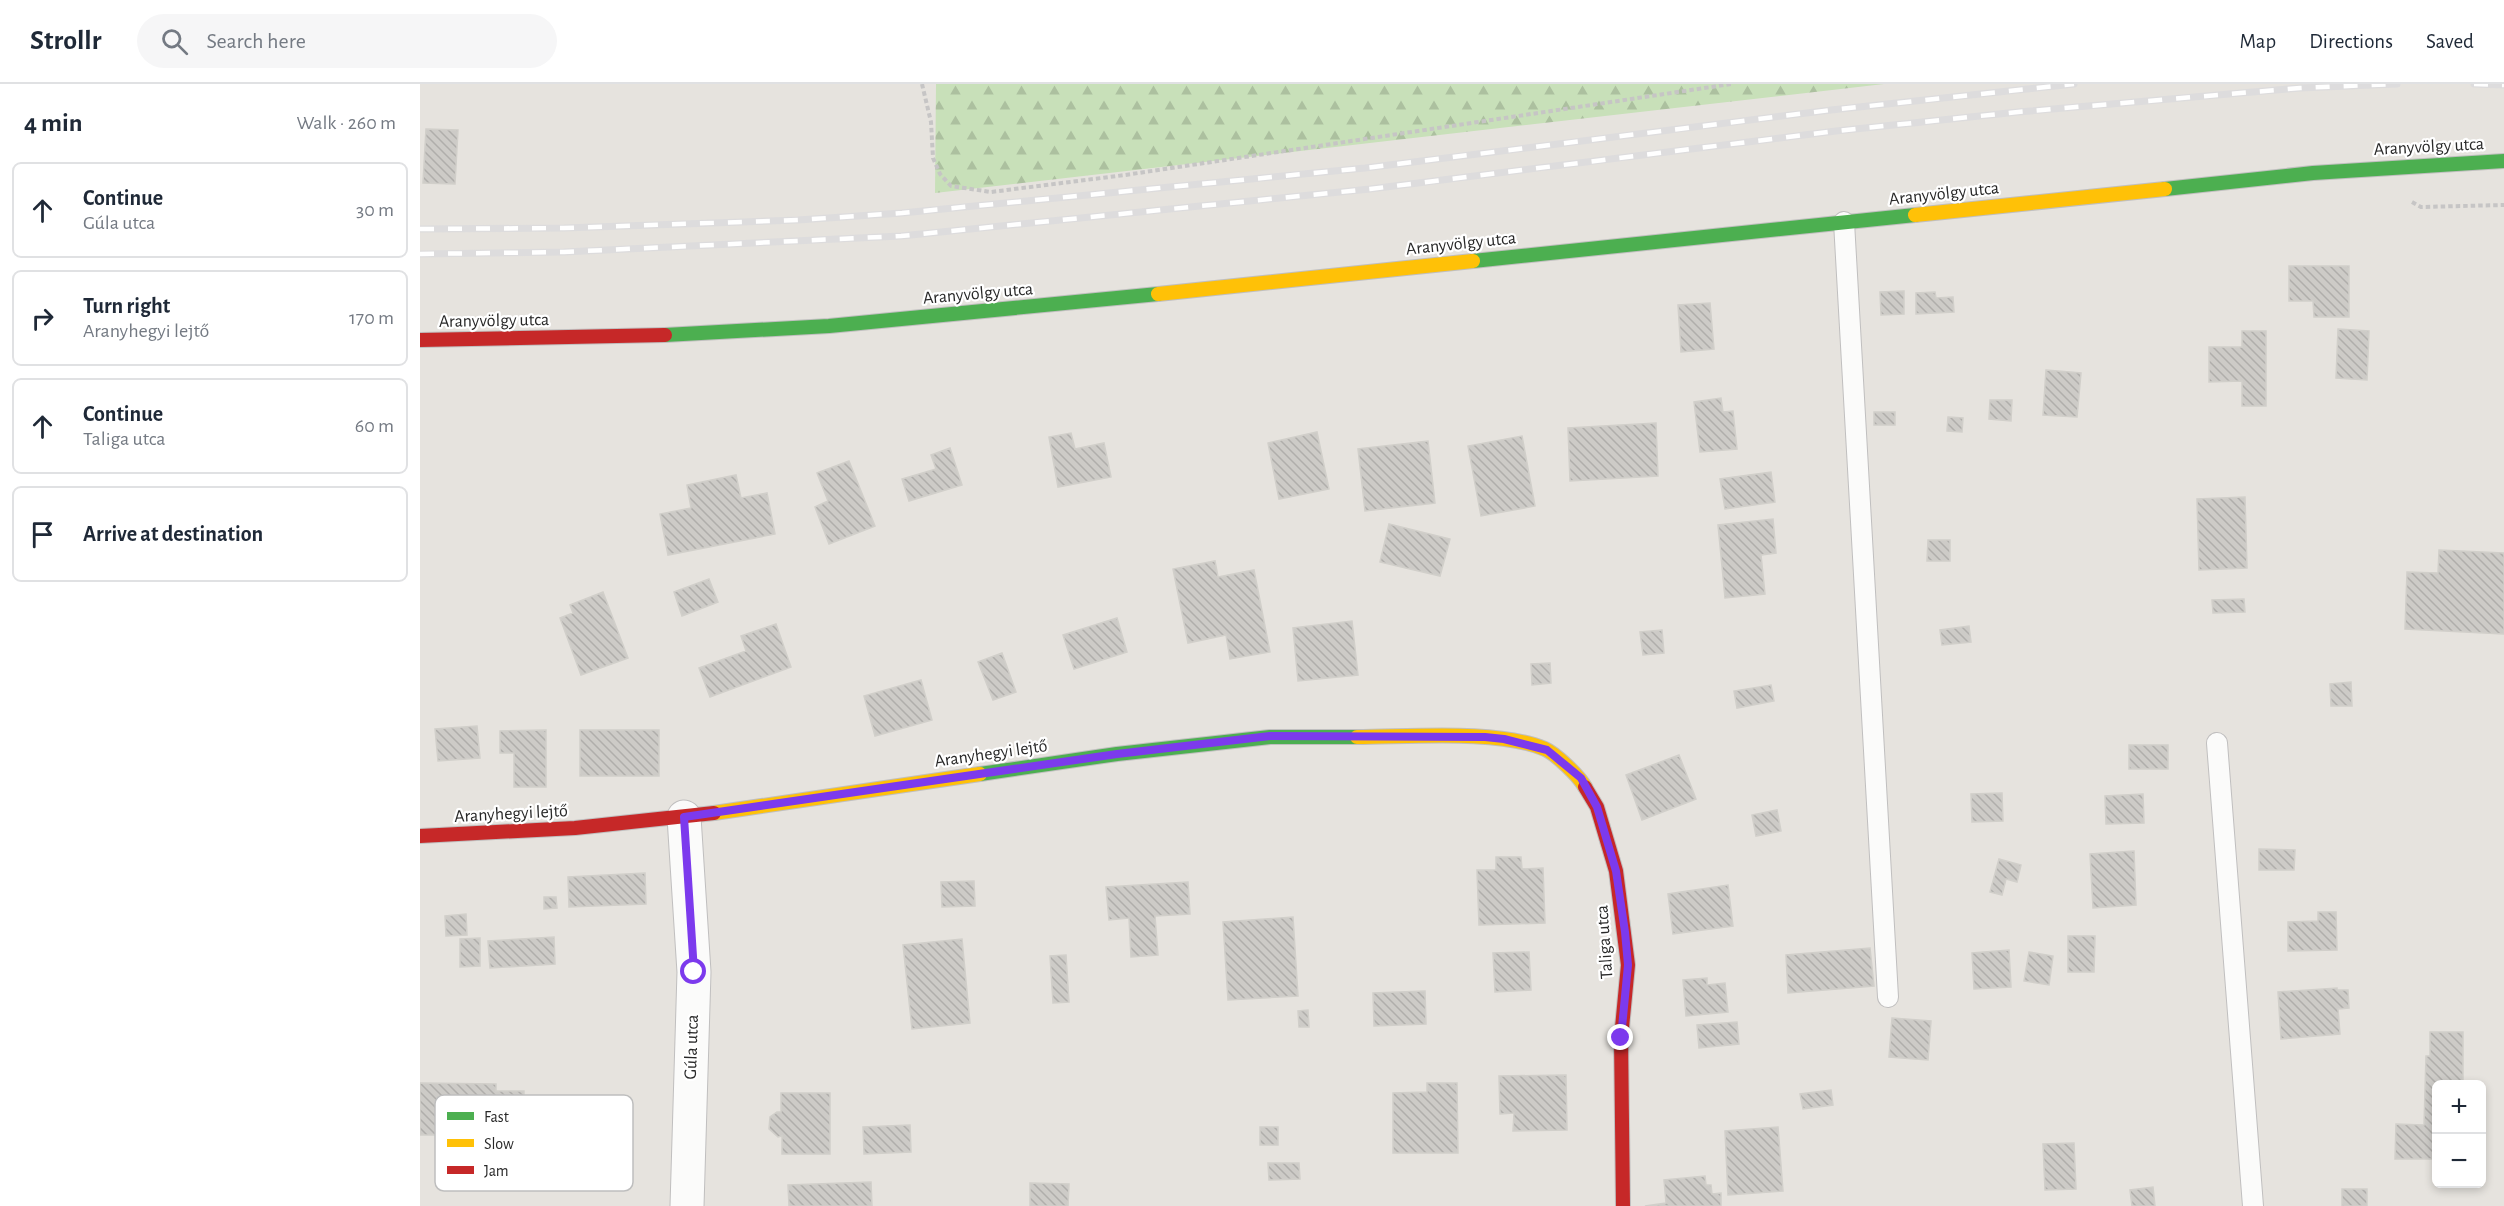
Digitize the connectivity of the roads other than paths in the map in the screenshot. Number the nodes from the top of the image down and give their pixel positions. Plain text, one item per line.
1 (2504, 161) edge
2 (1844, 222) junction
3 (420, 340) edge
4 (2217, 743) dead end
5 (1564, 762) joint
6 (684, 817) junction
7 (420, 836) edge
8 (1888, 997) dead end
9 (687, 1206) edge
10 (1623, 1206) edge
11 (2253, 1206) edge

1 - 2 street, Aranyvölgy utca
2 - 3 street, Aranyvölgy utca
2 - 8 lane
4 - 11 lane
5 - 6 street, Aranyhegyi lejtő
5 - 10 street, Taliga utca
6 - 7 street, Aranyhegyi lejtő
6 - 9 street, Gúla utca

